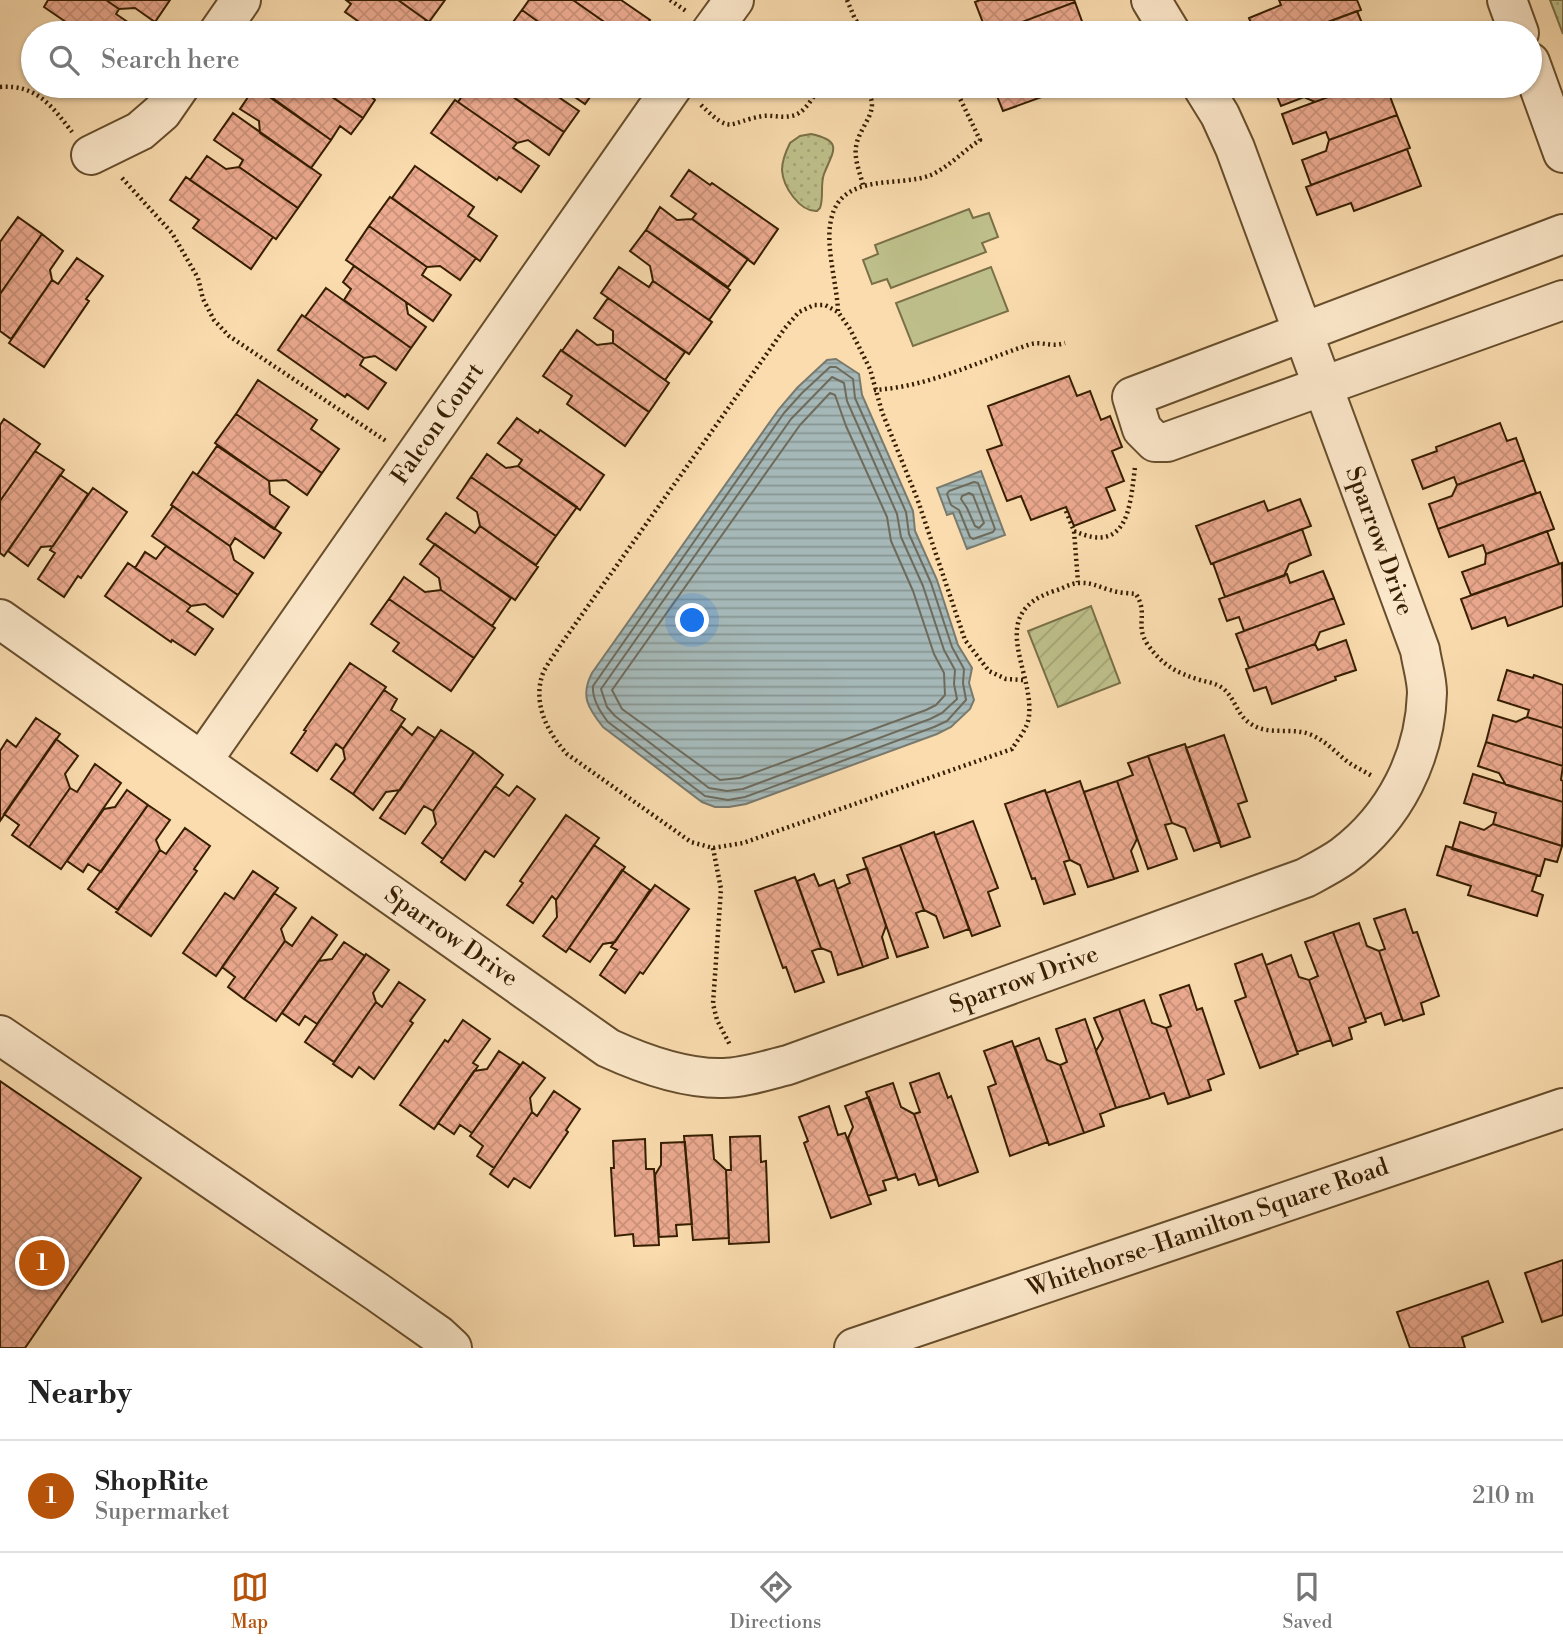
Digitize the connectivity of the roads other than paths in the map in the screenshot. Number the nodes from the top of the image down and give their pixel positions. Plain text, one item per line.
1 (241, 0) edge
2 (734, 0) edge
3 (1151, 0) edge
4 (1507, 0) edge
5 (226, 21) edge
6 (719, 21) edge
7 (1164, 21) edge
8 (1515, 21) edge
9 (1542, 95) edge
10 (172, 98) edge
11 (679, 98) edge
12 (1209, 98) edge
13 (1563, 153) edge
14 (91, 155) road end
15 (1563, 234) edge
16 (1563, 300) edge
17 (1302, 333) junction
18 (1322, 387) junction
19 (0, 619) edge
20 (202, 761) junction
21 (0, 1035) edge
22 (1563, 1108) edge
23 (933, 1336) edge
24 (452, 1348) edge
25 (854, 1348) edge

1 - 5 street
2 - 6 street
3 - 7 street
4 - 8 street
9 - 13 street
10 - 14 street
11 - 20 street, Falcon Court
12 - 17 street, Sparrow Drive
15 - 17 street
16 - 18 street
17 - 18 street, Sparrow Drive
17 - 18 street
18 - 20 street, Sparrow Drive
19 - 20 street, Sparrow Drive
21 - 24 street
22 - 23 street, Whitehorse-Hamilton Square Road
23 - 25 street, Whitehorse-Hamilton Square Road

